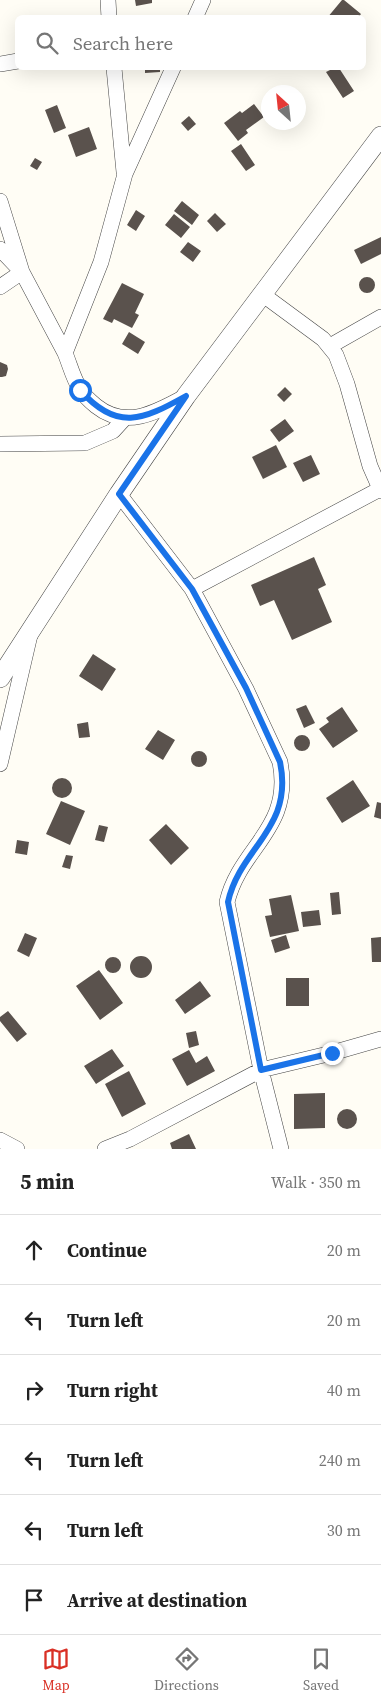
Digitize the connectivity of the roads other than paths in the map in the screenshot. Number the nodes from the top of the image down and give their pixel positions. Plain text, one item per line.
1 (108, 0) edge
2 (203, 0) edge
3 (109, 15) edge
4 (196, 15) edge
5 (15, 62) edge
6 (0, 64) edge
7 (114, 70) edge
8 (172, 70) edge
9 (381, 136) edge
10 (125, 174) junction
11 (0, 201) edge
12 (0, 249) edge
13 (22, 272) junction
14 (0, 287) edge
15 (262, 294) junction
16 (381, 317) edge
17 (330, 346) junction
18 (65, 353) junction
19 (186, 396) junction
20 (124, 419) junction
21 (0, 444) edge
22 (380, 490) edge
23 (119, 494) junction
24 (192, 589) junction
25 (31, 632) junction
26 (0, 678) edge
27 (0, 764) edge
28 (381, 1039) edge
29 (261, 1070) junction
30 (0, 1140) edge
31 (17, 1149) edge
32 (105, 1149) edge
33 (281, 1149) edge

1 - 3 street
2 - 4 street
5 - 6 street
7 - 10 street
8 - 10 street
9 - 15 street
10 - 18 street
11 - 13 street
12 - 13 street
13 - 14 street
13 - 18 street
15 - 17 street
15 - 19 street
16 - 17 street
17 - 22 street
18 - 20 street
19 - 20 street
19 - 23 street
20 - 21 street
22 - 24 street
23 - 24 street
23 - 25 street
24 - 29 street
25 - 26 street
25 - 27 street
28 - 29 street
29 - 32 street
29 - 33 street
30 - 31 street

